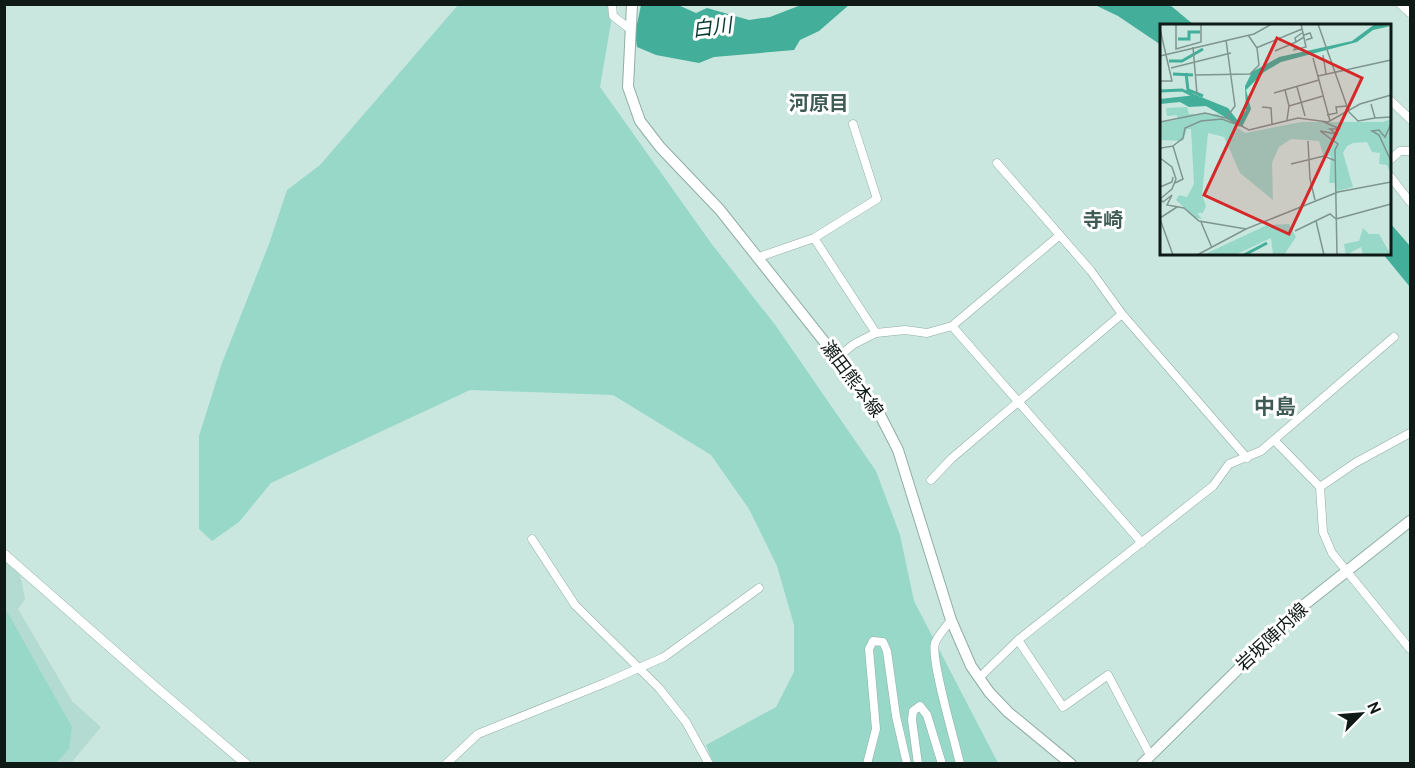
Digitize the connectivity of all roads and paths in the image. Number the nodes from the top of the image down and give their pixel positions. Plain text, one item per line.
1 (612, 4) edge
2 (632, 4) edge
3 (1400, 4) edge
4 (1410, 14) edge
5 (630, 29) junction
6 (1391, 102) edge
7 (1410, 119) edge
8 (852, 124) dead end
9 (1410, 150) edge
10 (1391, 158) edge
11 (997, 163) dead end
12 (1391, 178) edge
13 (1410, 202) edge
14 (1060, 236) junction
15 (814, 238) junction
16 (759, 257) junction
17 (1122, 314) junction
18 (952, 326) junction
19 (876, 333) junction
20 (1394, 337) dead end
21 (837, 357) junction
22 (1020, 401) junction
23 (1410, 433) edge
24 (1274, 440) junction
25 (1247, 458) junction
26 (931, 480) dead end
27 (1320, 487) junction
28 (1410, 521) edge
29 (532, 539) dead end
30 (1142, 543) junction
31 (4, 554) edge
32 (1347, 572) junction
33 (759, 588) dead end
34 (951, 620) junction
35 (1018, 640) junction
36 (1410, 649) edge
37 (640, 669) junction
38 (980, 678) junction
39 (1150, 755) junction
40 (246, 764) edge
41 (446, 764) edge
42 (709, 764) edge
43 (867, 764) edge
44 (907, 764) edge
45 (918, 764) edge
46 (942, 764) edge
47 (960, 764) edge
48 (1071, 764) edge
49 (1142, 764) edge

1 - 5 street
2 - 5 main road, 瀬田熊本線
3 - 4 street
5 - 16 main road, 瀬田熊本線
6 - 7 street
8 - 15 street
9 - 10 street
11 - 14 street
12 - 13 street
14 - 17 street
14 - 18 street
15 - 16 street
15 - 19 street
16 - 21 main road, 瀬田熊本線
17 - 22 street
17 - 25 street
18 - 19 street
18 - 22 street
19 - 21 street
20 - 24 street
21 - 34 main road, 瀬田熊本線
22 - 26 street
22 - 30 street
23 - 27 street
24 - 25 street
24 - 27 street
25 - 30 street
27 - 32 street
28 - 32 main road, 岩坂陣内線
29 - 37 street
30 - 35 street
31 - 40 street
32 - 36 street
32 - 39 main road, 岩坂陣内線
33 - 37 street
34 - 38 main road, 瀬田熊本線
34 - 47 street
35 - 38 street
35 - 39 street
37 - 41 street
37 - 42 street
38 - 48 main road, 瀬田熊本線
39 - 49 main road, 岩坂陣内線
43 - 44 street
45 - 46 street

